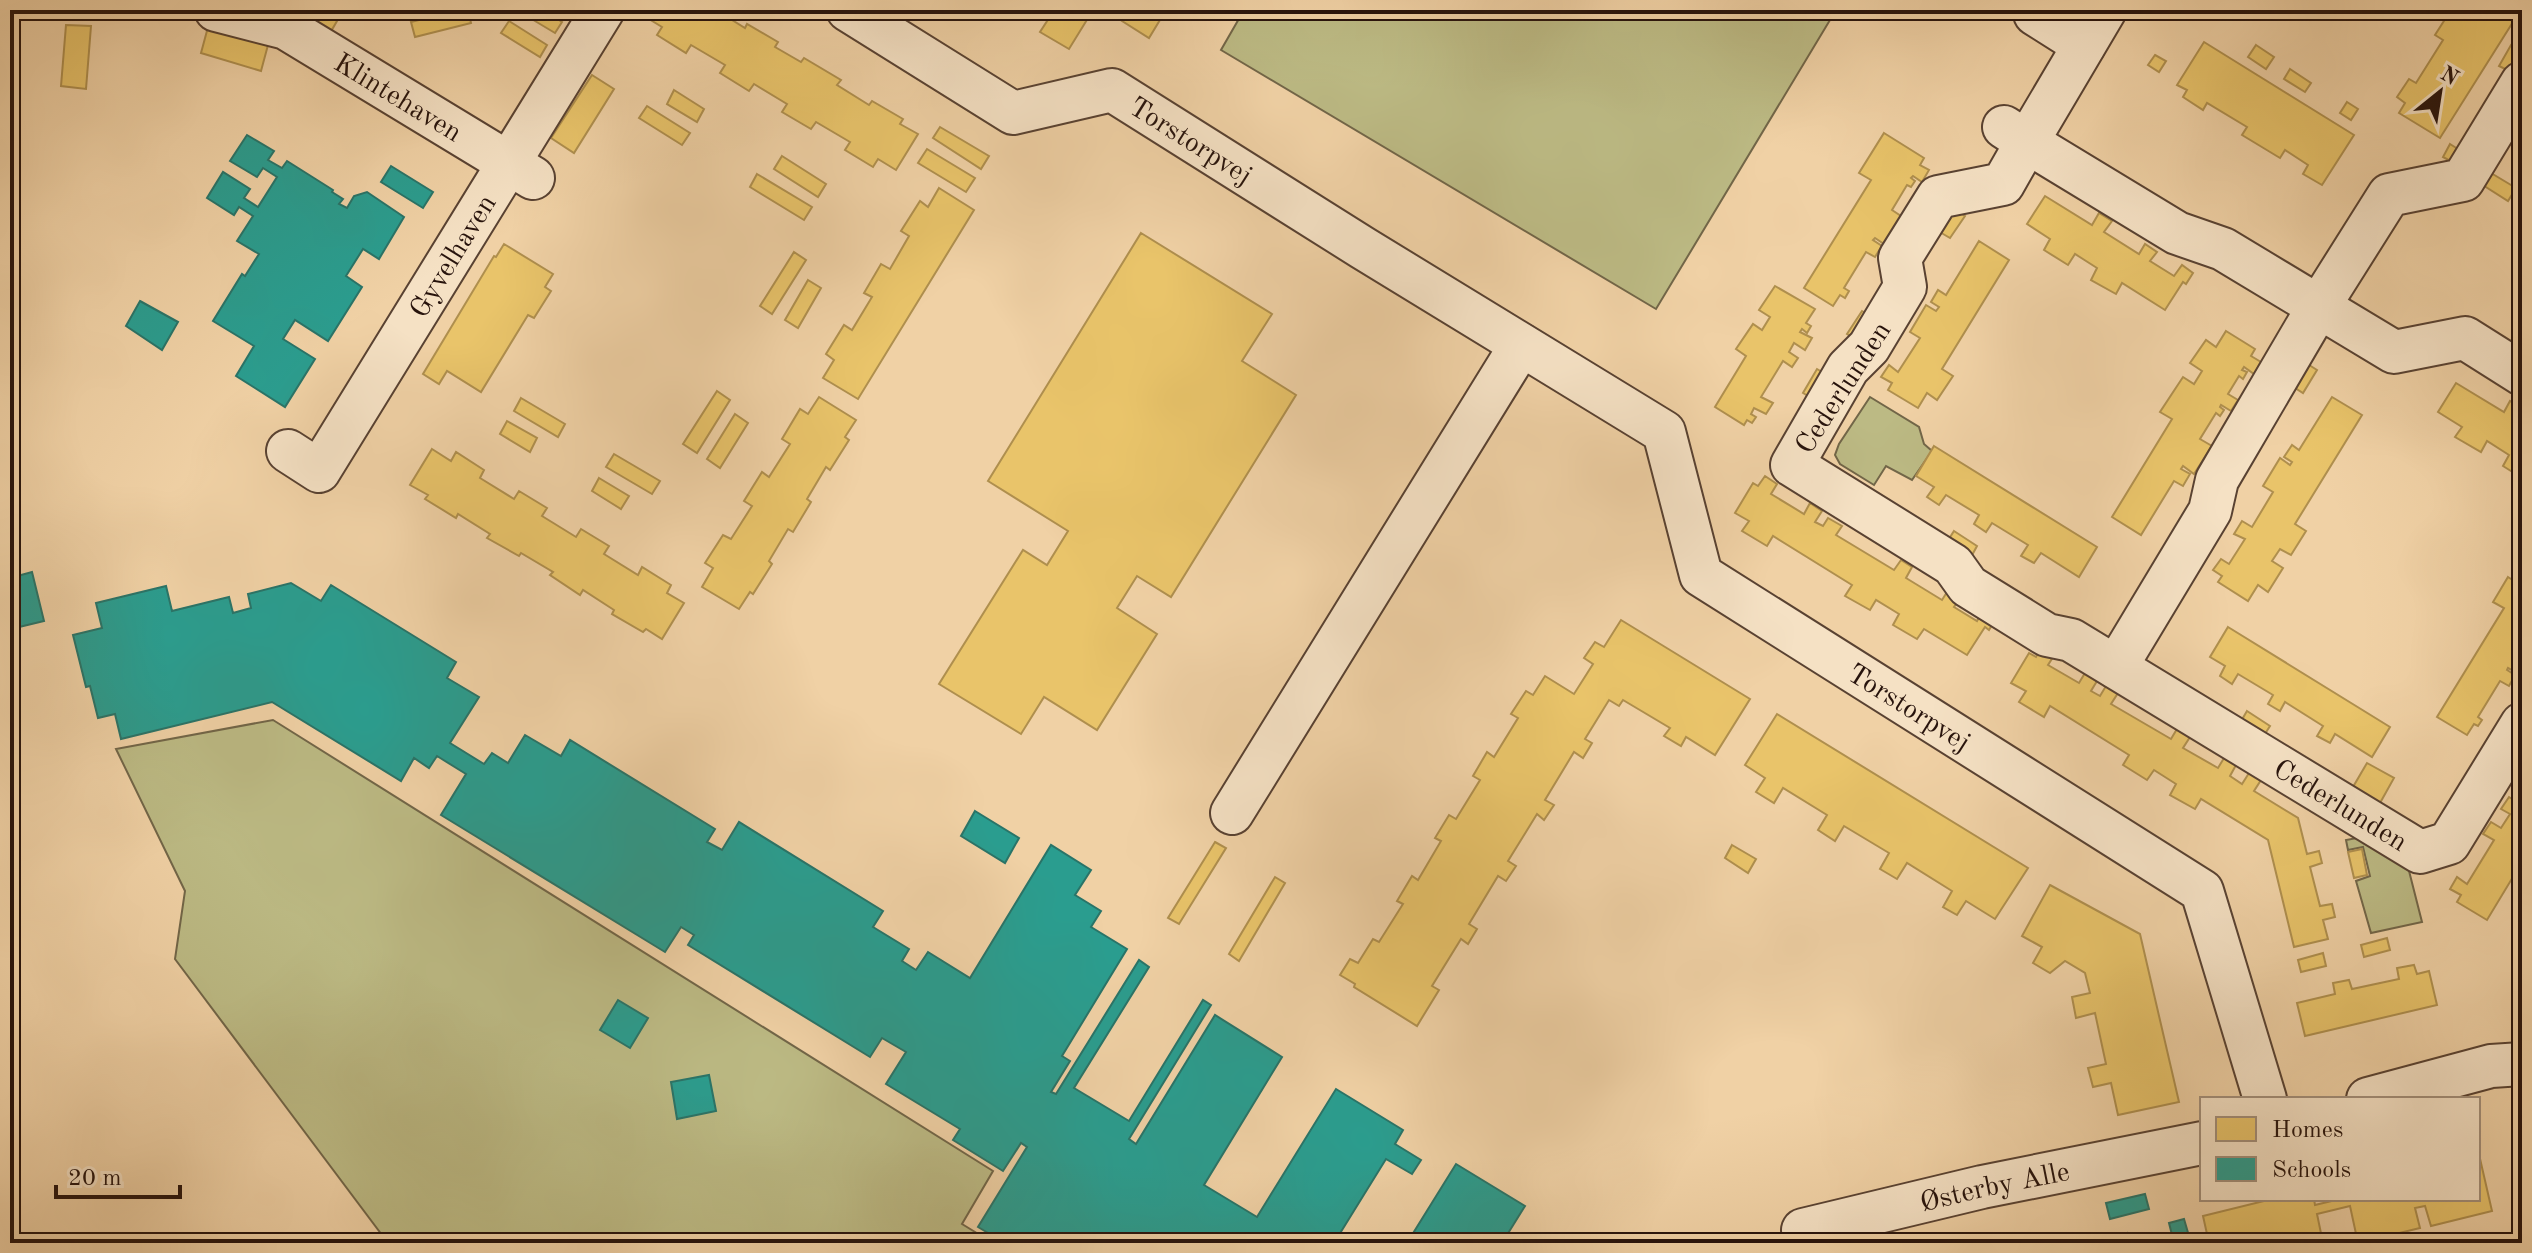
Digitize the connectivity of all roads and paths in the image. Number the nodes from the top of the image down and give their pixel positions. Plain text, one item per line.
1 (216, 10) edge
2 (603, 10) edge
3 (848, 10) edge
4 (2105, 10) edge
5 (2035, 14) dead end
6 (2084, 45) junction
7 (2522, 83) edge
8 (2016, 134) junction
9 (520, 170) junction
10 (2319, 306) junction
11 (1521, 345) junction
12 (2522, 374) edge
13 (288, 451) dead end
14 (2116, 667) junction
15 (2522, 724) edge
16 (1232, 813) dead end
17 (2522, 1064) edge
18 (2264, 1097) edge
19 (2375, 1097) edge
20 (2200, 1143) edge
21 (1806, 1243) edge

1 - 9 street, Klintehaven
2 - 9 street, Gyvelhaven
3 - 11 street, Torstorpvej
4 - 6 street, Cederlunden
5 - 6 street
6 - 8 street, Cederlunden
7 - 10 street
8 - 10 street
8 - 14 street, Cederlunden
9 - 13 street, Gyvelhaven
10 - 12 street
10 - 14 street
11 - 16 street
11 - 18 street, Torstorpvej
14 - 15 street, Cederlunden
17 - 19 street
20 - 21 street, Østerby Alle

